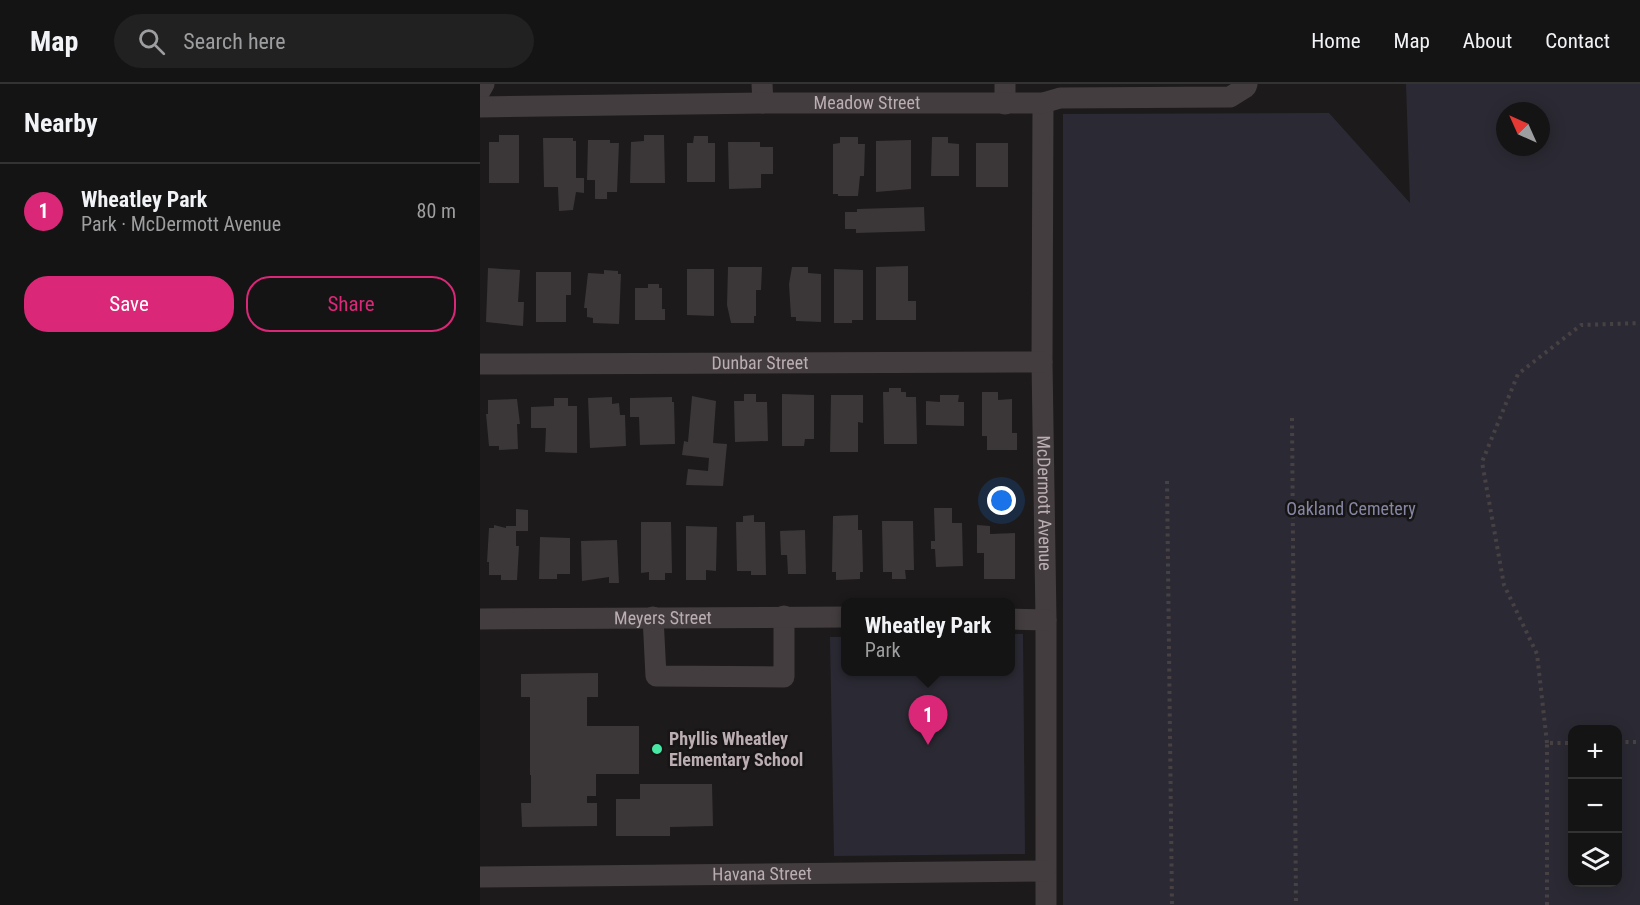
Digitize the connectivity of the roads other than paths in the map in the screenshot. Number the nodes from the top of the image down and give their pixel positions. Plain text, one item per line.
1 (484, 84) edge
2 (1247, 84) edge
3 (480, 92) edge
4 (763, 94) edge
5 (1005, 94) edge
6 (1043, 103) junction
7 (480, 107) edge
8 (1042, 362) junction
9 (480, 364) edge
10 (784, 616) junction
11 (653, 617) junction
12 (841, 617) edge
13 (480, 619) edge
14 (1015, 619) edge
15 (1046, 620) junction
16 (1045, 871) junction
17 (480, 876) edge
18 (1046, 905) edge

1 - 3 street
2 - 6 street, Meadow Street
4 - 5 street, Meadow Street
4 - 7 street, Meadow Street
5 - 6 street, Meadow Street
6 - 8 street, McDermott Avenue
8 - 9 street, Dunbar Street
8 - 15 street, McDermott Avenue
10 - 11 street, Meyers Street
10 - 11 street
10 - 12 street, Meyers Street
11 - 13 street, Meyers Street
14 - 15 street
15 - 16 street, McDermott Avenue
16 - 17 street, Havana Street
16 - 18 street, McDermott Avenue

